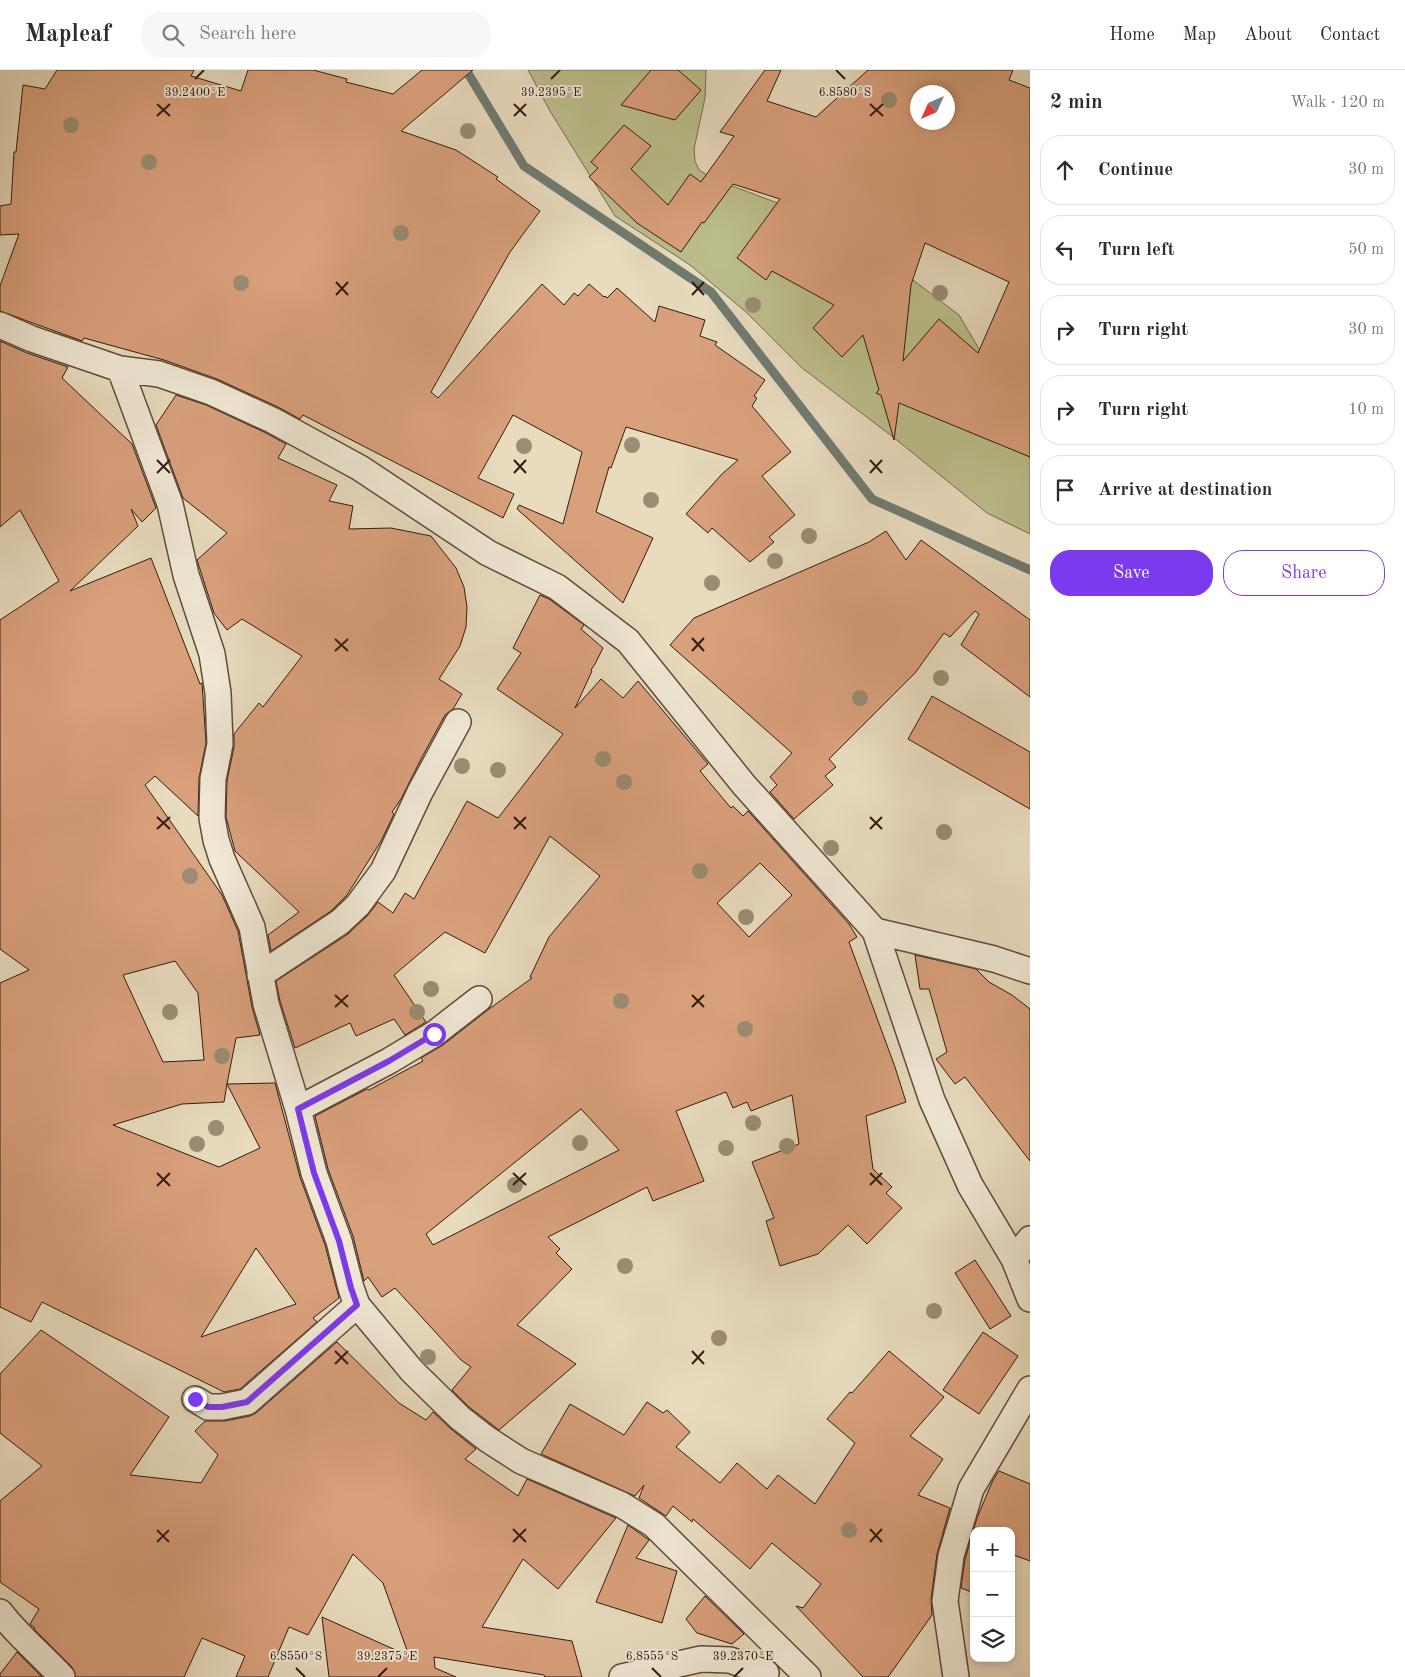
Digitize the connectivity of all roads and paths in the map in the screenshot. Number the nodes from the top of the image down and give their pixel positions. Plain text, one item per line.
1 (0, 325) edge
2 (120, 369) junction
3 (458, 722) dead end
4 (875, 931) junction
5 (1030, 971) edge
6 (260, 976) junction
7 (479, 999) dead end
8 (298, 1109) junction
9 (1030, 1239) edge
10 (1014, 1259) junction
11 (1030, 1299) edge
12 (357, 1305) junction
13 (1030, 1389) edge
14 (195, 1399) dead end
15 (0, 1612) edge
16 (775, 1644) junction
17 (766, 1675) edge
18 (62, 1677) edge
19 (622, 1677) edge
20 (808, 1677) edge
21 (956, 1677) edge

1 - 2 street
2 - 4 street
2 - 6 street
3 - 6 street
4 - 5 street
4 - 10 street
6 - 8 street
7 - 8 street
8 - 12 street
9 - 10 street
10 - 11 street
12 - 14 street
12 - 16 street
13 - 21 street
15 - 18 street
16 - 17 street
16 - 20 street
17 - 19 street

